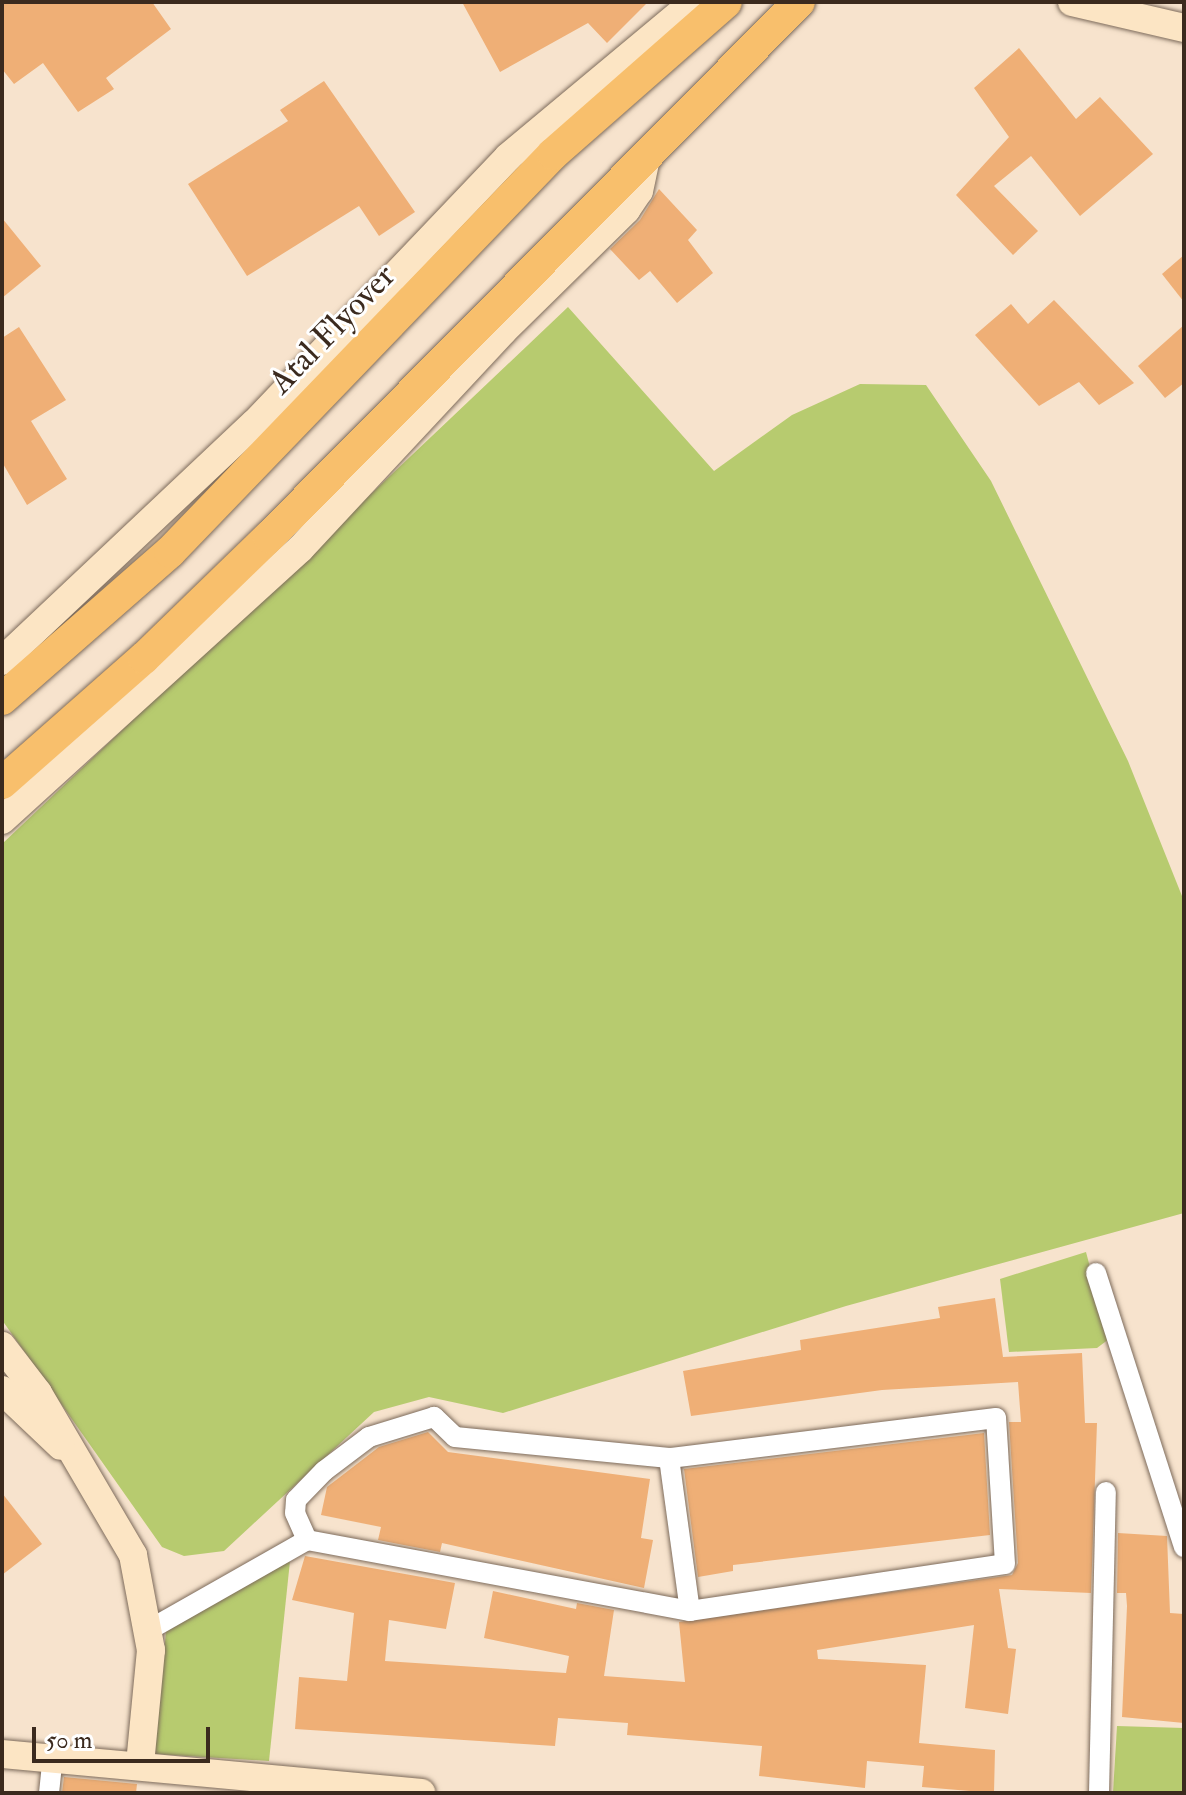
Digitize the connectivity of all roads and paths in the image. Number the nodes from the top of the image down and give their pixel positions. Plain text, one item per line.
1 (799, 2) edge
2 (1072, 2) edge
3 (721, 6) edge
4 (1184, 28) edge
5 (646, 159) junction
6 (2, 661) edge
7 (2, 699) edge
8 (2, 783) edge
9 (2, 820) edge
10 (1096, 1273) dead end
11 (2, 1346) edge
12 (2, 1390) edge
13 (74, 1456) junction
14 (669, 1458) junction
15 (1106, 1492) dead end
16 (307, 1540) junction
17 (1184, 1547) edge
18 (690, 1611) junction
19 (147, 1631) junction
20 (2, 1754) edge
21 (53, 1757) junction
22 (140, 1765) junction
23 (288, 1786) edge
24 (49, 1793) edge
25 (421, 1793) edge
26 (1099, 1793) edge

1 - 5 main road
2 - 4 street
3 - 6 street
3 - 7 main road, Atal Flyover
5 - 8 main road
5 - 9 street
10 - 17 street
11 - 13 street
12 - 13 street
13 - 19 street
14 - 16 street
14 - 18 street
14 - 18 street
15 - 26 street
16 - 18 street
16 - 19 street
19 - 22 street
20 - 21 street
21 - 22 street
21 - 24 street
22 - 23 street
23 - 25 street

